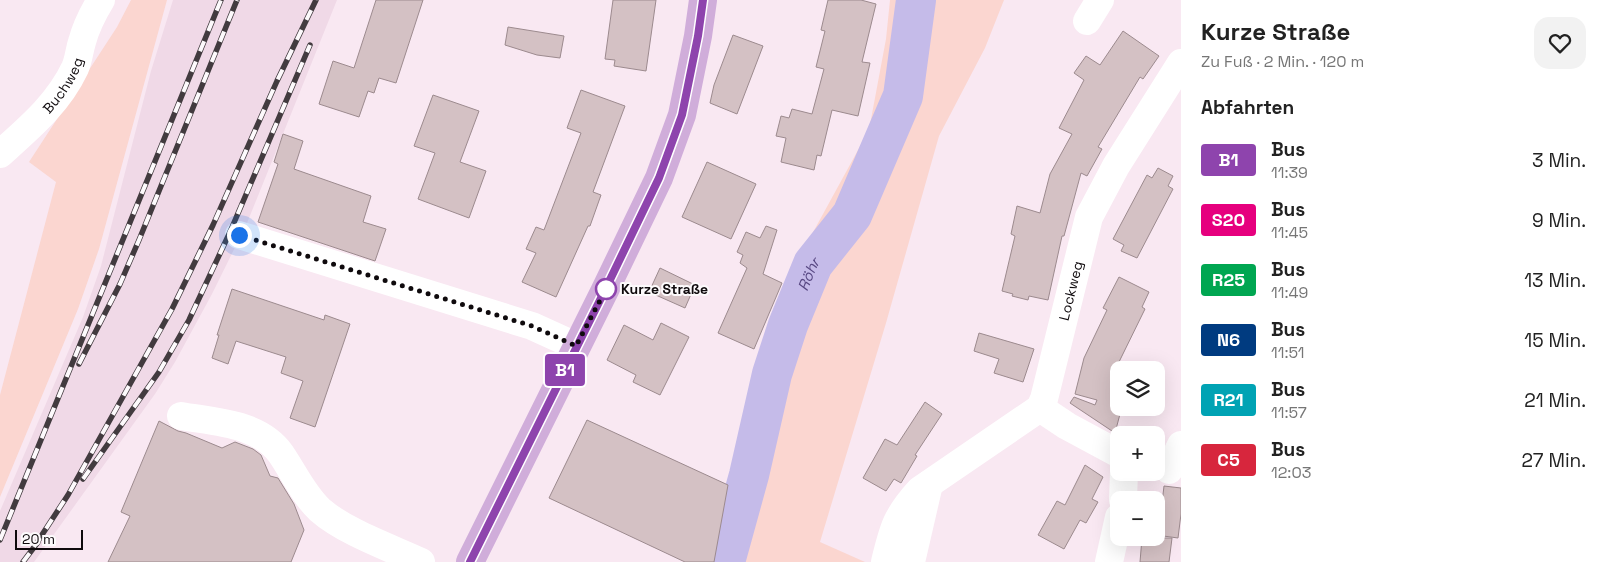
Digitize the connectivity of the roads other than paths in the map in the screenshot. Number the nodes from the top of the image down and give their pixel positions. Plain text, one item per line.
1 (101, 0) edge
2 (702, 0) edge
3 (1181, 63) edge
4 (0, 154) edge
5 (239, 235) dead end
6 (576, 346) junction
7 (1040, 408) junction
8 (181, 416) dead end
9 (1181, 444) edge
10 (1110, 449) edge
11 (1169, 469) edge
12 (929, 484) junction
13 (1113, 546) edge
14 (422, 562) edge
15 (470, 562) edge
16 (885, 562) edge
17 (911, 562) edge
18 (1109, 562) edge

1 - 4 street, Buchweg
2 - 6 main road
3 - 7 street, Lockweg
5 - 6 street
6 - 15 main road
7 - 10 street
7 - 12 street
8 - 14 street
9 - 11 street
12 - 16 street
12 - 17 street
13 - 18 street

